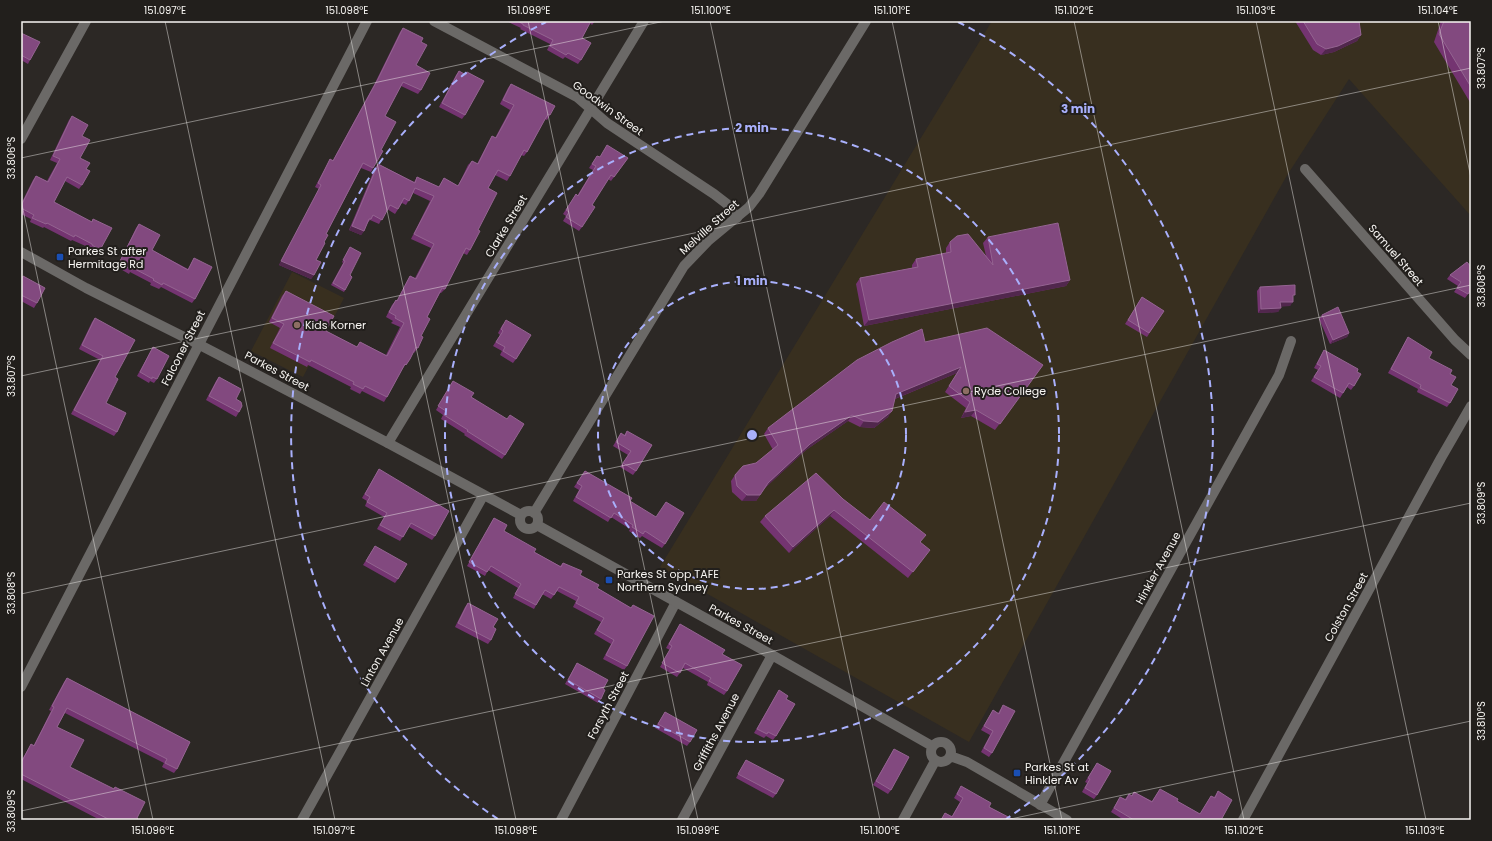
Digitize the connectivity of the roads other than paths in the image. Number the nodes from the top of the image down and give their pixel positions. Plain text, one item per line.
1 (86, 21) edge
2 (367, 21) edge
3 (434, 21) edge
4 (644, 21) edge
5 (866, 21) edge
6 (591, 109) junction
7 (21, 139) edge
8 (1305, 169) dead end
9 (737, 218) junction
10 (21, 252) edge
11 (1291, 341) dead end
12 (198, 344) junction
13 (1471, 355) edge
14 (1471, 406) edge
15 (388, 443) junction
16 (483, 496) junction
17 (534, 513) junction
18 (521, 515) junction
19 (537, 525) junction
20 (676, 602) junction
21 (772, 655) junction
22 (21, 687) edge
23 (932, 746) junction
24 (950, 756) junction
25 (935, 761) junction
26 (1040, 804) junction
27 (302, 820) edge
28 (561, 820) edge
29 (682, 820) edge
30 (902, 820) edge
31 (1067, 820) edge
32 (1243, 820) edge

1 - 7 street
2 - 12 street, Falconer Street
3 - 6 street, Goodwin Street
4 - 6 street, Clarke Street
5 - 9 street, Melville Street
6 - 9 street, Goodwin Street
6 - 15 street, Clarke Street
8 - 13 street, Samuel Street
9 - 17 street, Melville Street
10 - 12 street, Parkes Street
11 - 26 street, Hinkler Avenue
12 - 15 street, Parkes Street
12 - 22 street, Falconer Street
14 - 32 street, Colston Street
15 - 16 street, Parkes Street
16 - 18 street, Parkes Street
16 - 27 street, Linton Avenue
17 - 18 street
17 - 19 street
18 - 19 street
19 - 20 street, Parkes Street
20 - 21 street, Parkes Street
20 - 28 street, Forsyth Street
21 - 23 street, Parkes Street
21 - 29 street, Griffiths Avenue
23 - 24 street
23 - 25 street
24 - 25 street
24 - 26 street
25 - 30 street
26 - 31 street

